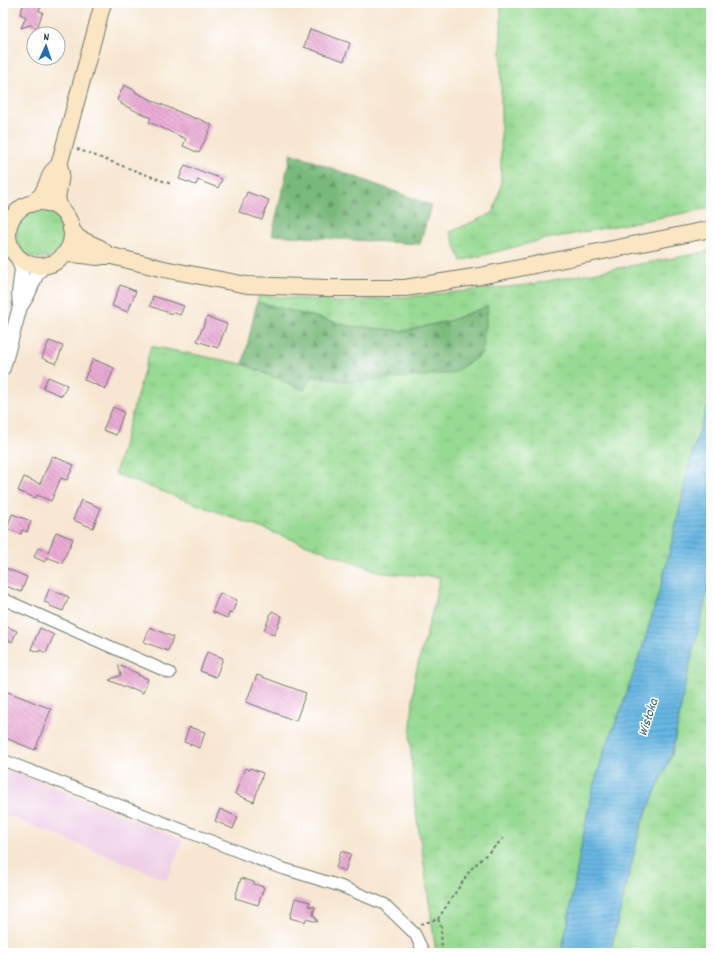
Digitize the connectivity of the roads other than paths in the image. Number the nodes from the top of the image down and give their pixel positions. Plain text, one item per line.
1 (103, 3) edge
2 (59, 165) junction
3 (32, 204) junction
4 (60, 210) junction
5 (10, 214) edge
6 (71, 229) junction
7 (711, 229) edge
8 (6, 238) edge
9 (63, 255) junction
10 (108, 255) junction
11 (17, 256) junction
12 (45, 265) junction
13 (20, 307) junction
14 (3, 368) edge
15 (3, 599) edge
16 (170, 673) dead end
17 (3, 760) edge
18 (424, 953) edge

1 - 2 main road
2 - 3 main road
2 - 4 main road
3 - 4 main road
3 - 5 main road
4 - 6 main road
5 - 8 main road
6 - 9 main road
6 - 10 main road
7 - 10 main road
8 - 11 main road
9 - 10 main road
9 - 12 main road
11 - 12 main road
11 - 13 street
12 - 13 street
13 - 14 street
15 - 16 street
17 - 18 street

